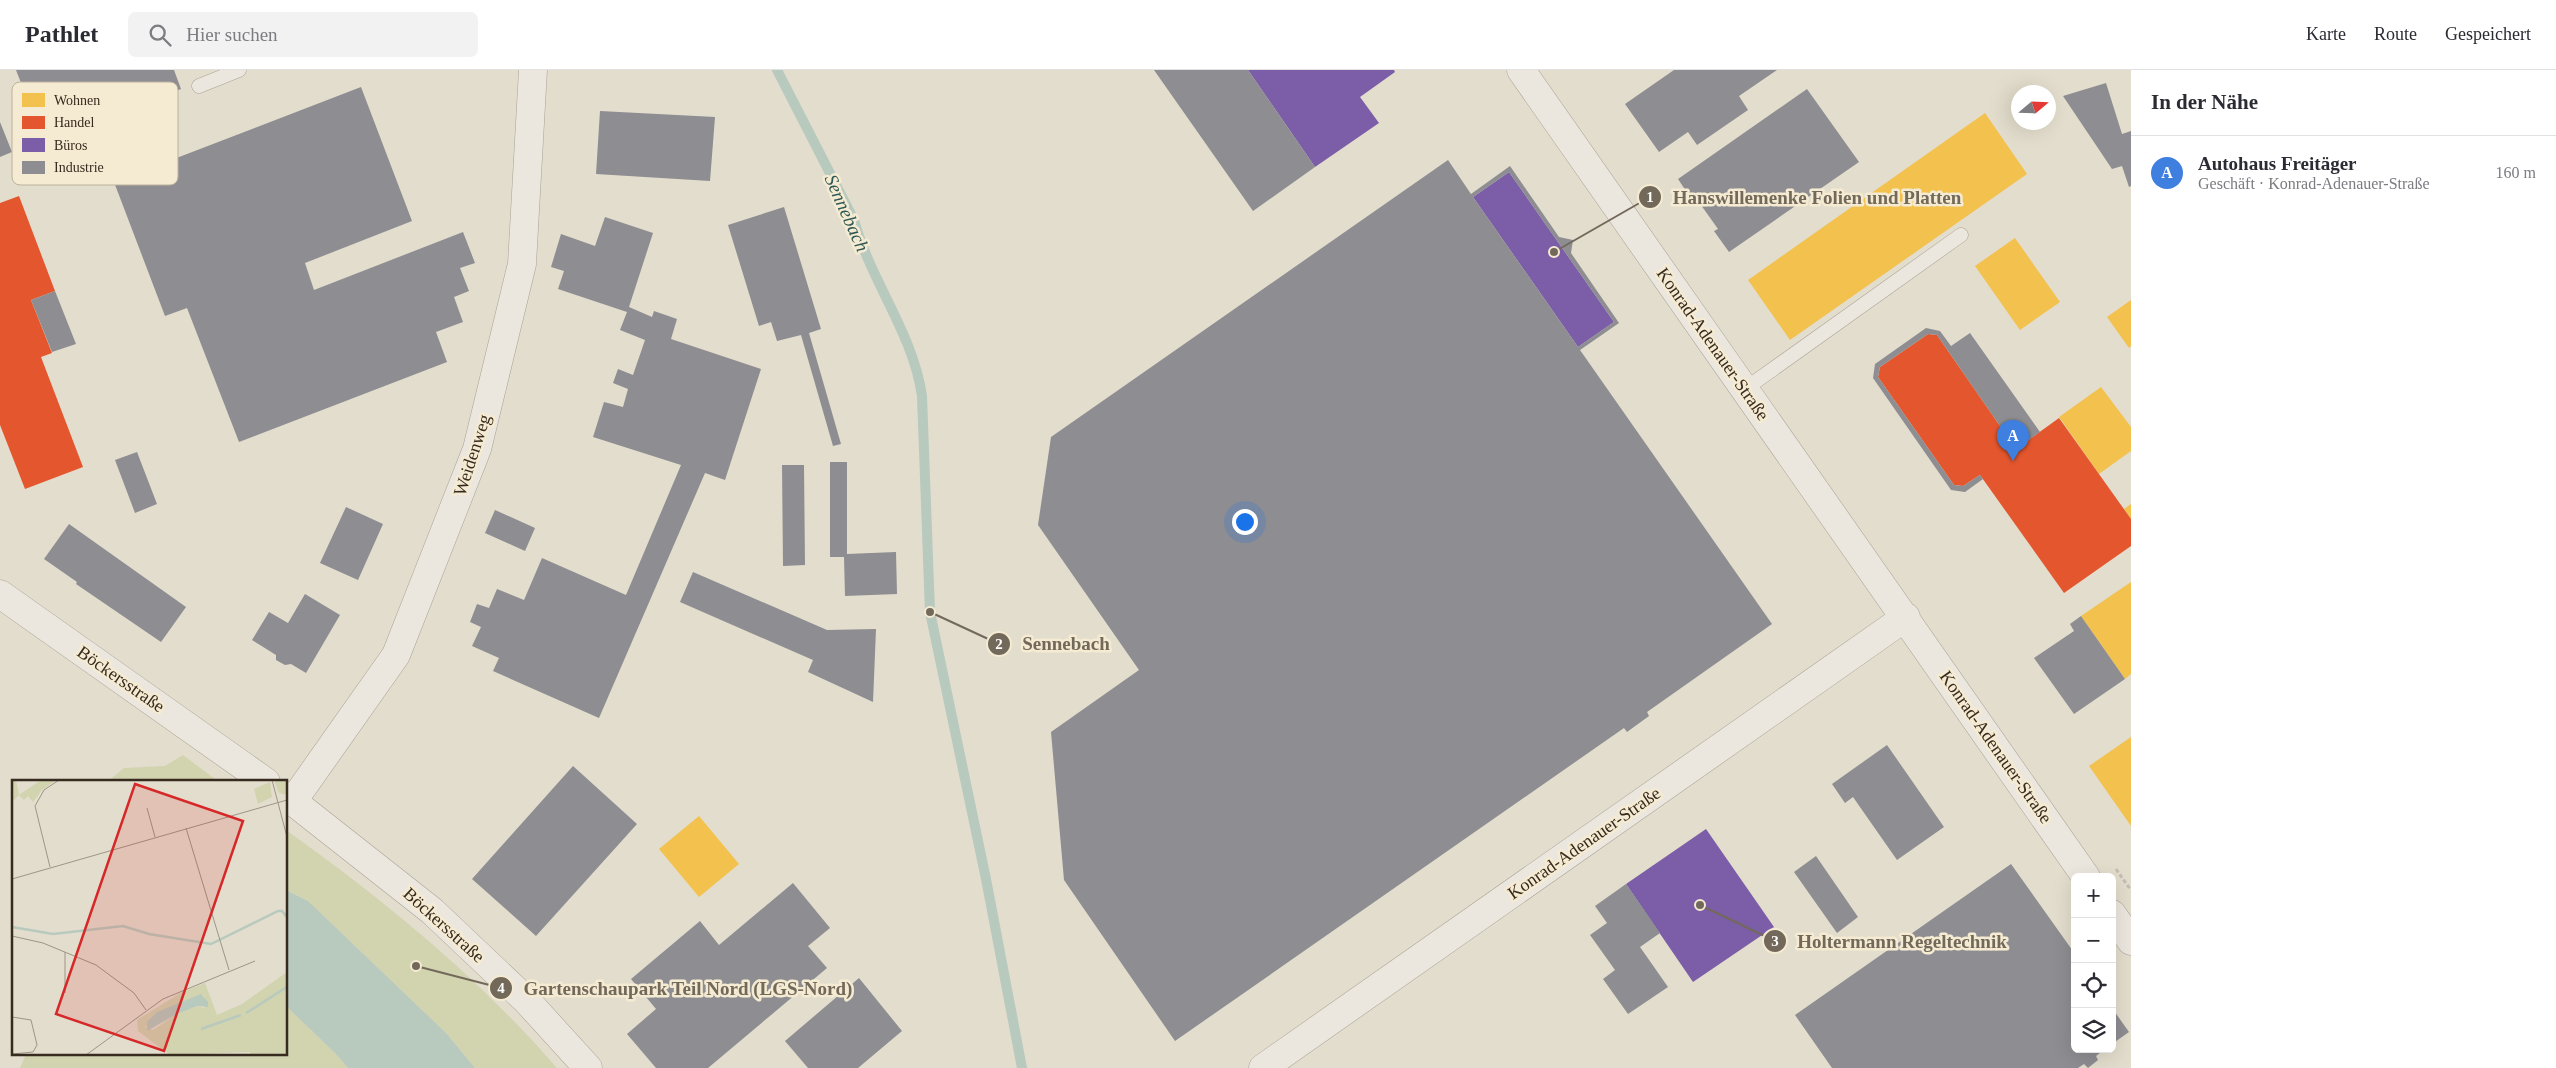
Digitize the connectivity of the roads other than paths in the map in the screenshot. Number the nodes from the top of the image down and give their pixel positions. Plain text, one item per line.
1 (238, 70) edge
2 (533, 70) edge
3 (1521, 70) edge
4 (199, 86) dead end
5 (1961, 235) dead end
6 (1745, 389) junction
7 (0, 594) edge
8 (1906, 617) junction
9 (263, 780) edge
10 (290, 798) edge
11 (2083, 873) edge
12 (2115, 918) edge
13 (2131, 942) edge
14 (588, 1068) edge
15 (1263, 1068) edge

1 - 4 lane
2 - 10 street, Weidenweg
3 - 6 street, Konrad-Adenauer-Straße
5 - 6 lane
6 - 8 street, Konrad-Adenauer-Straße
7 - 9 street, Böckersstraße
8 - 11 street, Konrad-Adenauer-Straße
8 - 15 street, Konrad-Adenauer-Straße
10 - 14 street, Böckersstraße
12 - 13 street

